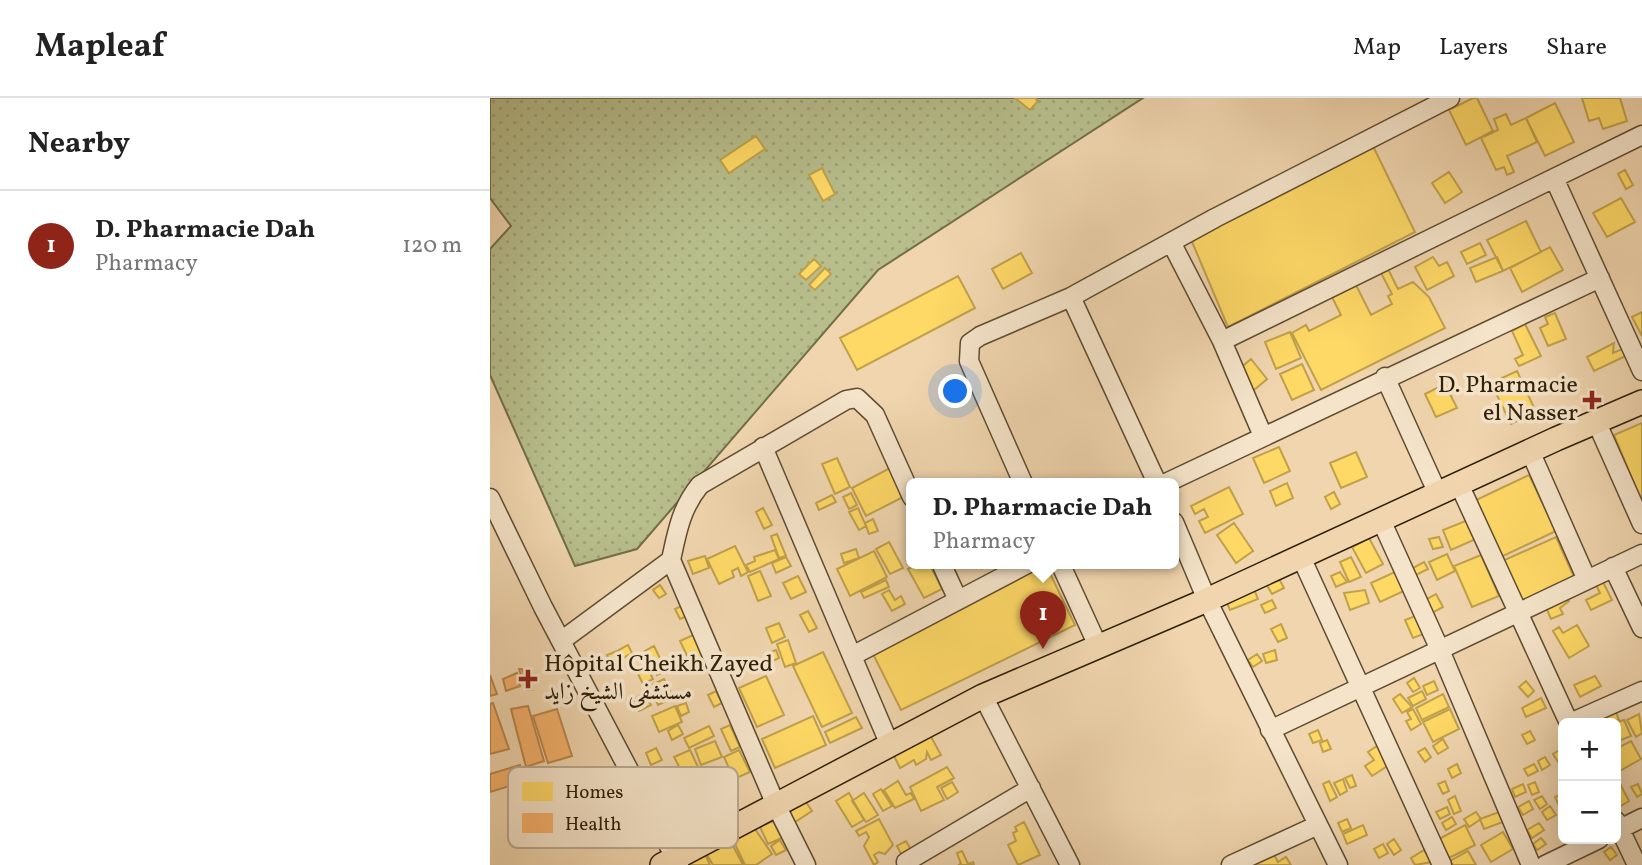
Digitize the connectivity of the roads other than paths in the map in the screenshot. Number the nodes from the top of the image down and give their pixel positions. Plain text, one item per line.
1 (1450, 98) edge
2 (1642, 135) edge
3 (1554, 178) junction
4 (1171, 242) junction
5 (1600, 278) junction
6 (1071, 297) junction
7 (1222, 341) junction
8 (1642, 370) edge
9 (1385, 377) junction
10 (1642, 402) edge
11 (1596, 421) junction
12 (1263, 436) junction
13 (763, 447) junction
14 (1530, 451) junction
15 (1021, 478) edge
16 (1155, 478) edge
17 (1176, 478) edge
18 (906, 484) edge
19 (1459, 484) junction
20 (1438, 494) junction
21 (490, 498) edge
22 (1381, 520) junction
23 (1642, 524) edge
24 (1179, 533) edge
25 (1642, 554) edge
26 (1301, 557) junction
27 (671, 560) junction
28 (1613, 568) junction
29 (944, 569) edge
30 (1017, 569) edge
31 (1063, 569) edge
32 (1587, 580) junction
33 (958, 600) junction
34 (1208, 600) junction
35 (1516, 613) junction
36 (1642, 628) edge
37 (561, 641) junction
38 (1098, 646) junction
39 (1440, 650) junction
40 (852, 656) junction
41 (1360, 687) junction
42 (1642, 691) edge
43 (983, 696) junction
44 (1568, 718) edge
45 (1581, 718) edge
46 (1270, 730) junction
47 (888, 743) junction
48 (625, 767) edge
49 (1031, 788) junction
50 (776, 805) junction
51 (1642, 818) edge
52 (1318, 825) junction
53 (738, 826) edge
54 (1621, 826) edge
55 (1621, 835) edge
56 (1589, 844) edge
57 (700, 848) edge
58 (673, 863) edge
59 (905, 864) edge
60 (806, 865) edge
61 (1070, 865) edge
62 (1231, 865) edge
63 (1338, 865) edge
64 (1442, 865) edge
65 (1531, 865) edge
66 (1545, 865) edge
67 (1637, 865) edge

1 - 4 street
2 - 3 street
3 - 5 street
3 - 7 street
4 - 6 street
4 - 7 street
5 - 8 street
5 - 9 street
6 - 15 street
6 - 16 street
7 - 12 street
9 - 12 street
9 - 20 street
10 - 11 main road
11 - 14 main road
11 - 23 street
12 - 17 street
13 - 18 street
13 - 27 street
13 - 40 street
14 - 19 main road
14 - 32 street
19 - 20 main road
19 - 35 street
20 - 22 main road
21 - 37 street
22 - 26 main road
22 - 39 street
24 - 34 street
25 - 28 street
26 - 34 main road
26 - 41 street
27 - 37 street
27 - 50 street
28 - 32 street
28 - 36 street
29 - 33 street
30 - 33 street
31 - 38 street
32 - 35 street
33 - 40 street
34 - 38 main road
34 - 46 street
35 - 39 street
35 - 44 street
37 - 48 street
38 - 43 main road
39 - 41 street
39 - 65 street
40 - 47 street
41 - 46 street
41 - 64 street
42 - 45 street
43 - 47 main road
43 - 49 street
46 - 52 street
47 - 50 main road
49 - 59 street
49 - 61 street
50 - 53 main road
50 - 60 street
51 - 54 street
52 - 62 street
52 - 63 street
55 - 67 street
56 - 66 street
57 - 58 main road

